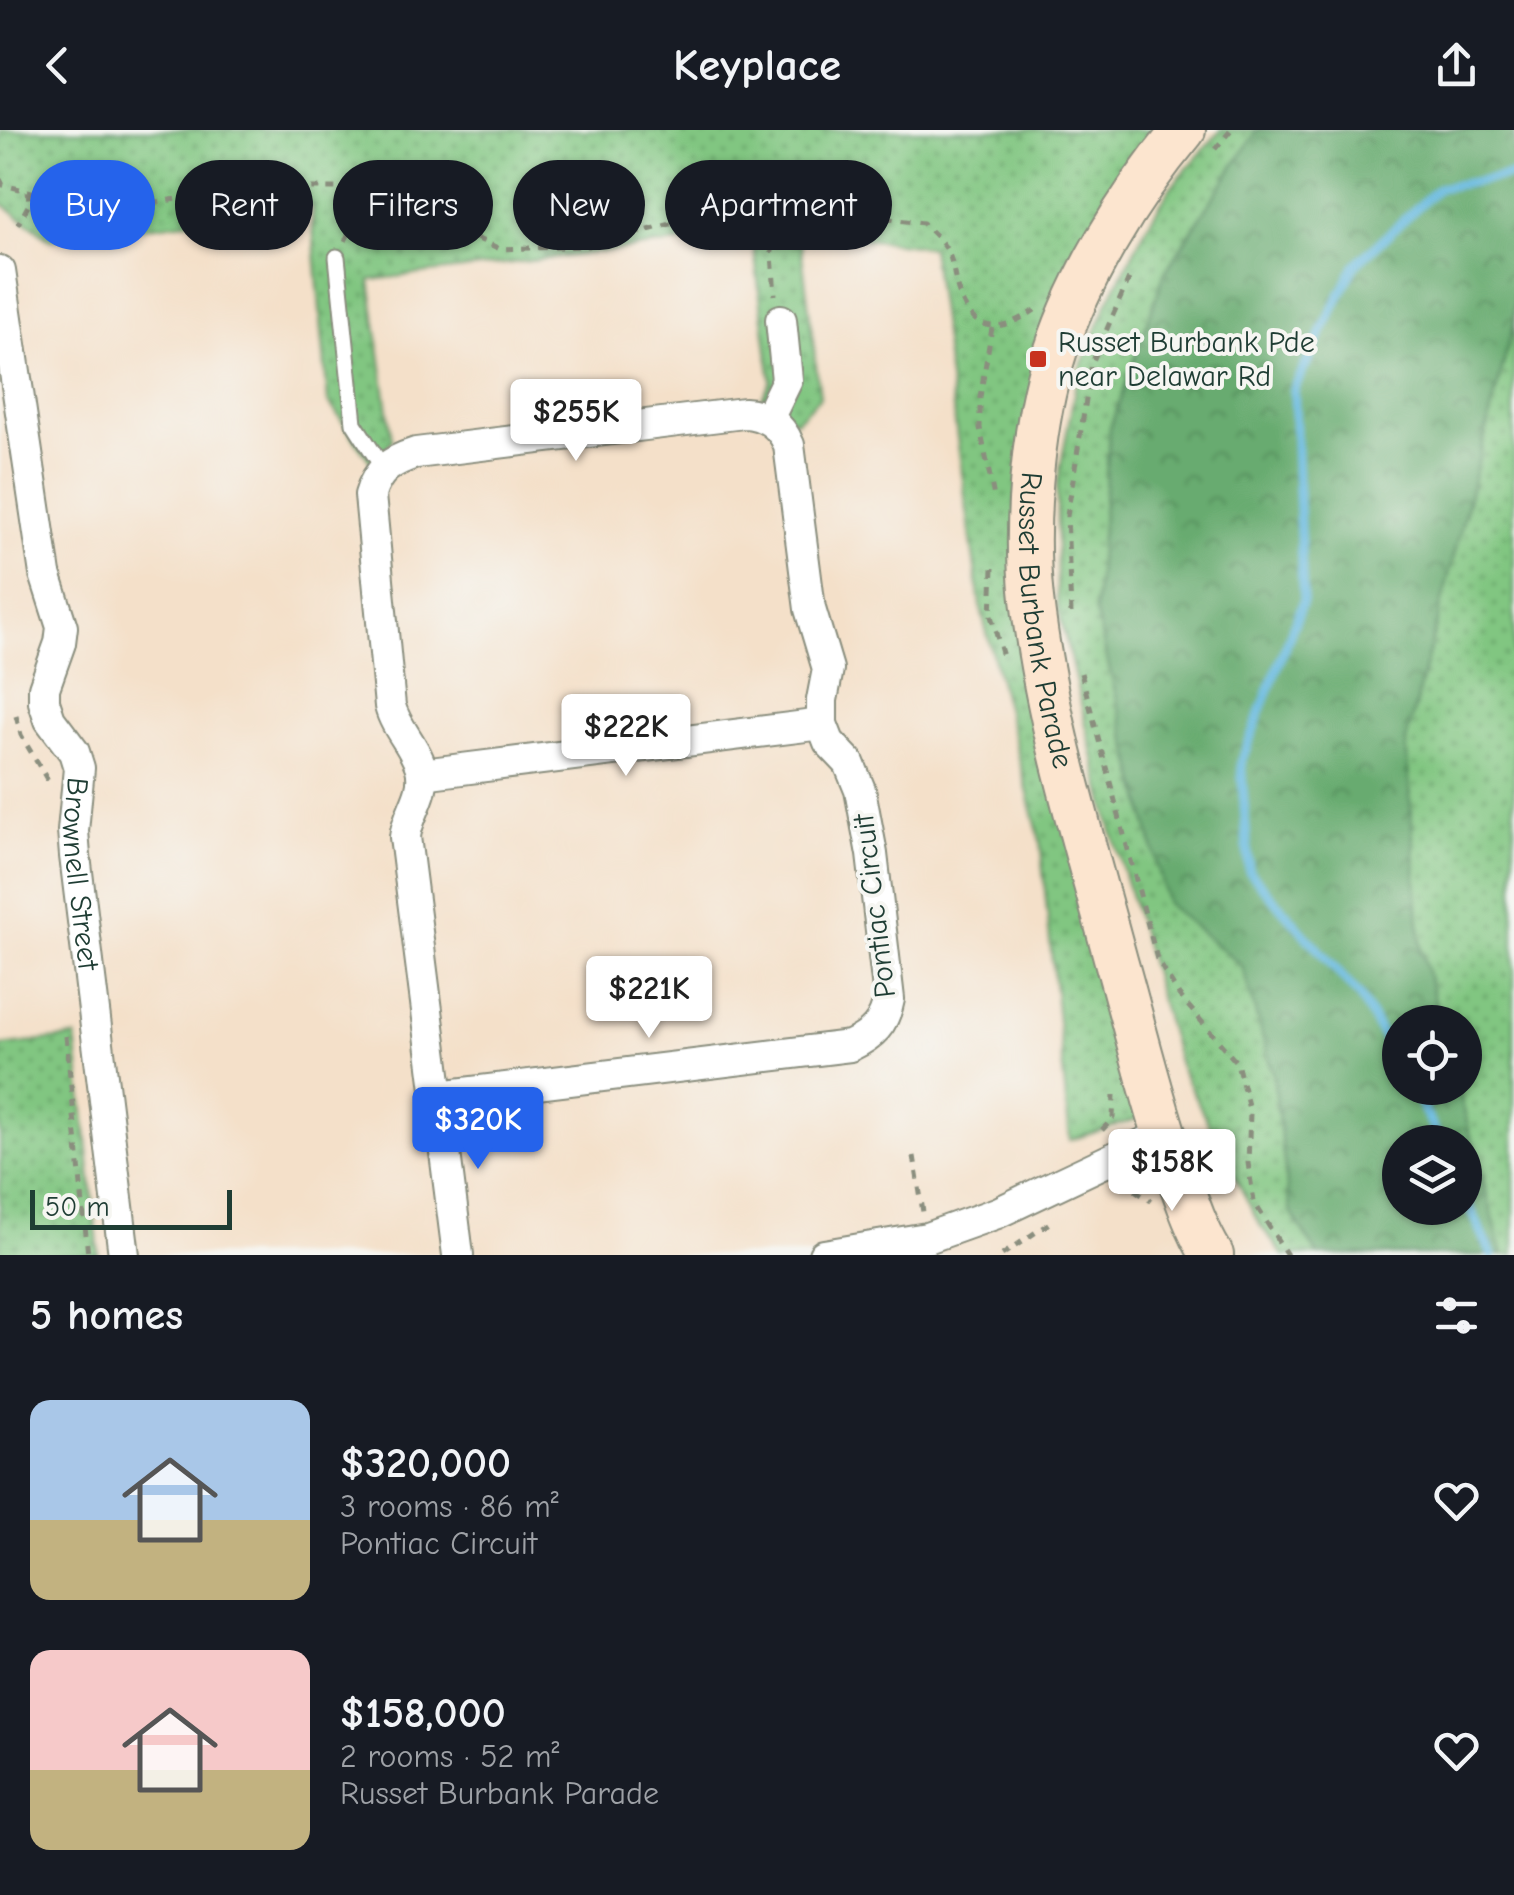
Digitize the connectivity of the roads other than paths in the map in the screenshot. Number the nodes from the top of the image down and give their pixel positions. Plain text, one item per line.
1 (1195, 145) edge
2 (337, 257) road end
3 (0, 271) edge
4 (781, 320) road end
5 (768, 420) junction
6 (382, 468) junction
7 (822, 724) junction
8 (422, 774) junction
9 (439, 1096) junction
10 (1164, 1134) junction
11 (124, 1255) edge
12 (458, 1255) edge
13 (824, 1255) edge
14 (1212, 1255) edge
15 (1241, 1255) edge

1 - 10 street, Russet Burbank Parade
2 - 6 lane
3 - 11 street, Brownell Street
4 - 5 street
5 - 6 street
5 - 7 street
6 - 8 street
7 - 8 street
7 - 9 street, Pontiac Circuit
8 - 9 street
9 - 12 street
10 - 13 street
10 - 14 street, Russet Burbank Parade
10 - 15 street, Russet Burbank Parade

